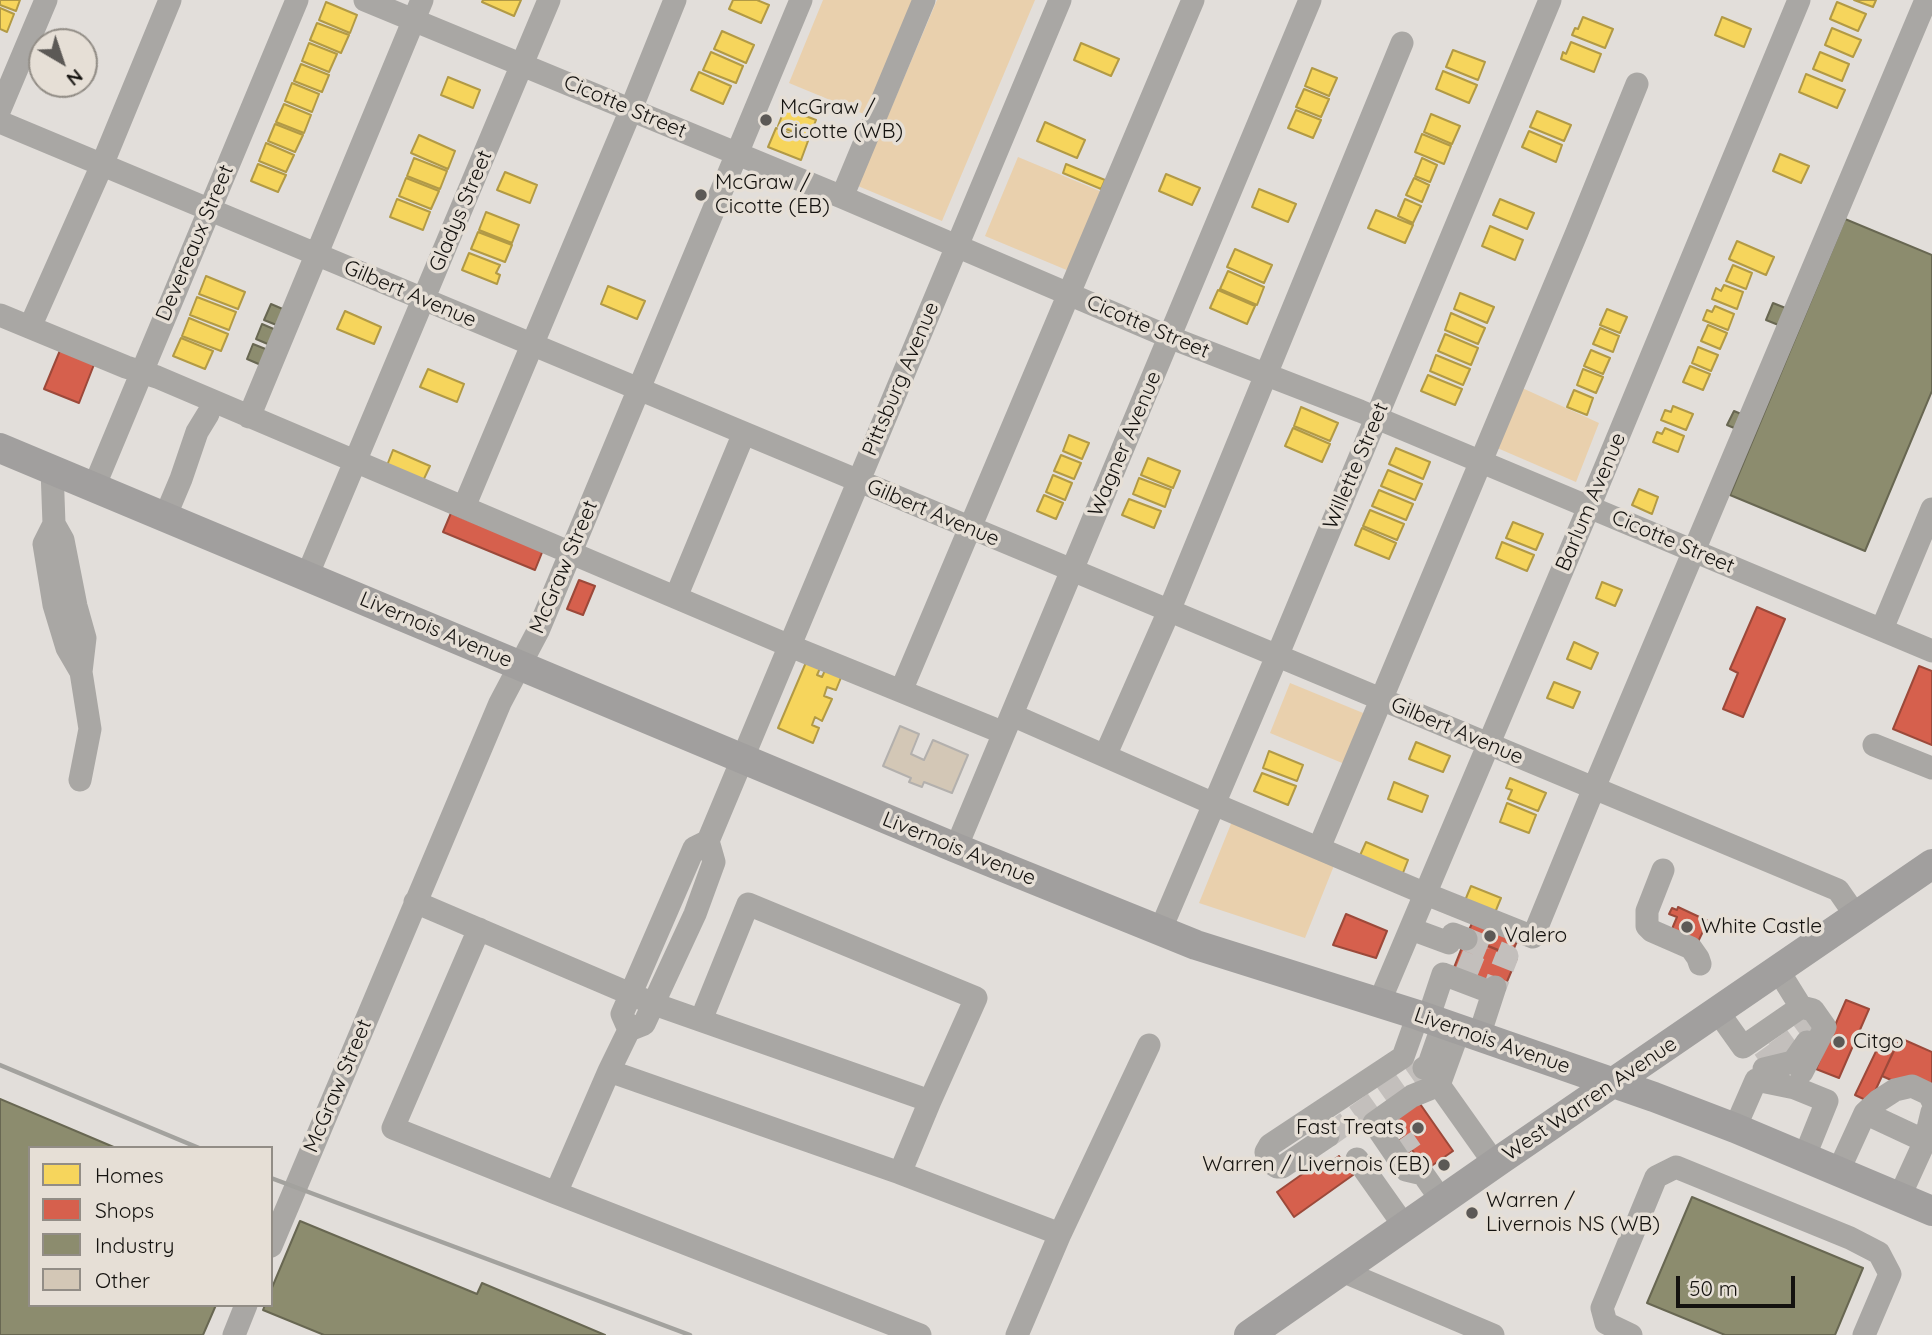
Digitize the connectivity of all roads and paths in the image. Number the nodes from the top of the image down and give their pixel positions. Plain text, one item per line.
1 (46, 0) edge
2 (170, 0) edge
3 (298, 0) edge
4 (365, 0) edge
5 (549, 0) edge
6 (675, 0) edge
7 (801, 0) edge
8 (924, 0) edge
9 (1060, 0) edge
10 (1193, 0) edge
11 (1310, 0) edge
12 (1550, 0) edge
13 (1799, 0) edge
14 (1929, 0) edge
15 (418, 10) edge
16 (1402, 43) dead end
17 (522, 65) junction
18 (1637, 83) dead end
19 (0, 109) edge
20 (631, 110) junction
21 (0, 122) edge
22 (737, 154) junction
23 (102, 165) junction
24 (842, 197) junction
25 (210, 209) junction
26 (957, 247) junction
27 (316, 254) junction
28 (1070, 294) junction
29 (424, 300) junction
30 (0, 315) edge
31 (30, 327) junction
32 (1170, 337) junction
33 (532, 344) junction
34 (142, 372) junction
35 (1267, 375) junction
36 (639, 388) junction
37 (208, 414) dead end
38 (249, 416) junction
39 (1376, 418) junction
40 (744, 433) junction
41 (0, 448) edge
42 (1481, 461) junction
43 (356, 462) junction
44 (52, 469) junction
45 (859, 481) junction
46 (94, 487) junction
47 (1589, 507) junction
48 (464, 508) junction
49 (1932, 509) edge
50 (165, 517) junction
51 (969, 527) junction
52 (1694, 551) junction
53 (570, 553) junction
54 (1072, 571) junction
55 (307, 576) junction
56 (676, 597) junction
57 (1169, 611) junction
58 (1882, 629) junction
59 (790, 646) junction
60 (1932, 650) edge
61 (1277, 656) junction
62 (519, 665) junction
63 (901, 691) junction
64 (1381, 699) junction
65 (1008, 724) junction
66 (1490, 744) junction
67 (1874, 745) dead end
68 (1105, 756) junction
69 (742, 758) junction
70 (1932, 768) edge
71 (80, 780) dead end
72 (1594, 788) junction
73 (1214, 804) junction
74 (708, 841) junction
75 (956, 848) junction
76 (1319, 848) junction
77 (1932, 864) edge
78 (1663, 870) dead end
79 (1426, 894) junction
80 (415, 902) junction
81 (1856, 916) junction
82 (479, 929) junction
83 (1411, 929) junction
84 (1160, 931) junction
85 (1700, 964) dead end
86 (1778, 970) junction
87 (1475, 983) junction
88 (631, 995) junction
89 (1379, 1003) junction
90 (654, 1004) junction
91 (1718, 1012) junction
92 (701, 1020) junction
93 (1445, 1025) junction
94 (629, 1030) junction
95 (1149, 1045) dead end
96 (1782, 1048) junction
97 (609, 1071) junction
98 (1431, 1077) junction
99 (1614, 1084) junction
100 (1932, 1100) edge
101 (930, 1101) junction
102 (1390, 1112) junction
103 (1932, 1112) edge
104 (1866, 1113) junction
105 (1734, 1128) junction
106 (1328, 1136) tunnel mouth
107 (1925, 1140) junction
108 (1804, 1158) junction
109 (1357, 1159) dead end
110 (1495, 1164) junction
111 (1838, 1172) junction
112 (900, 1173) junction
113 (1423, 1174) junction
114 (556, 1193) junction
115 (1899, 1198) junction
116 (1442, 1201) junction
117 (1932, 1211) edge
118 (1405, 1227) junction
119 (1060, 1234) junction
120 (273, 1241) edge
121 (1342, 1271) junction
122 (245, 1307) edge
123 (234, 1335) edge
124 (920, 1335) edge
125 (1017, 1335) edge
126 (1249, 1335) edge
127 (1493, 1335) edge
128 (1630, 1335) edge
129 (1864, 1335) edge

1 - 19 street
2 - 23 street
3 - 25 street, Devereaux Street
4 - 15 street, Cicotte Street
5 - 17 street, Gladys Street
6 - 20 street
7 - 22 street, McGraw Street
8 - 24 street
9 - 26 street, Pittsburg Avenue
10 - 28 street
11 - 32 street, Wagner Avenue
12 - 39 street, Willette Street
13 - 47 street, Barlum Avenue
14 - 52 street
15 - 17 street, Cicotte Street
15 - 27 street
16 - 35 street
17 - 20 street, Cicotte Street
17 - 29 street, Gladys Street
18 - 42 street
20 - 22 street, Cicotte Street
20 - 33 street
21 - 23 street, Gilbert Avenue
22 - 24 street, Cicotte Street
22 - 36 street, McGraw Street
23 - 25 street, Gilbert Avenue
23 - 31 street
24 - 26 street, Cicotte Street
25 - 27 street, Gilbert Avenue
25 - 34 street, Devereaux Street
26 - 28 street, Cicotte Street
26 - 45 street, Pittsburg Avenue
27 - 29 street, Gilbert Avenue
27 - 38 street
28 - 32 street, Cicotte Street
28 - 51 street
29 - 33 street, Gilbert Avenue
29 - 43 street, Gladys Street
30 - 31 street
31 - 34 street
32 - 35 street, Cicotte Street
32 - 54 street, Wagner Avenue
33 - 36 street, Gilbert Avenue
33 - 48 street
34 - 38 street
34 - 46 street, Devereaux Street
35 - 39 street, Cicotte Street
35 - 57 street
36 - 40 street, Gilbert Avenue
36 - 53 street, McGraw Street
37 - 50 street
38 - 43 street
39 - 42 street, Cicotte Street
39 - 61 street, Willette Street
40 - 45 street, Gilbert Avenue
40 - 56 street
41 - 44 main road, Livernois Avenue
42 - 47 street, Cicotte Street
42 - 64 street
43 - 48 street
43 - 55 street, Gladys Street
44 - 46 main road, Livernois Avenue
44 - 71 street
45 - 51 street, Gilbert Avenue
45 - 59 street, Pittsburg Avenue
46 - 50 main road, Livernois Avenue
47 - 52 street, Cicotte Street
47 - 66 street, Barlum Avenue
48 - 53 street
49 - 58 street
50 - 55 main road, Livernois Avenue
51 - 54 street, Gilbert Avenue
51 - 63 street
52 - 58 street, Cicotte Street
52 - 72 street
53 - 56 street
53 - 62 street, McGraw Street
54 - 57 street, Gilbert Avenue
54 - 65 street, Wagner Avenue
55 - 62 main road, Livernois Avenue
56 - 59 street
57 - 61 street, Gilbert Avenue
57 - 68 street
58 - 60 street, Cicotte Street
59 - 63 street
59 - 69 street, Pittsburg Avenue
61 - 64 street, Gilbert Avenue
61 - 73 street, Willette Street
62 - 69 main road, Livernois Avenue
62 - 80 street, McGraw Street
63 - 65 street
64 - 66 street, Gilbert Avenue
64 - 76 street
65 - 68 street
65 - 75 street, Wagner Avenue
66 - 72 street, Gilbert Avenue
66 - 79 street, Barlum Avenue
67 - 70 street
68 - 73 street
69 - 74 street, Pittsburg Avenue
69 - 75 main road, Livernois Avenue
72 - 79 street
72 - 81 street, Gilbert Avenue
73 - 76 street
73 - 84 street, Willette Street
74 - 88 street
74 - 90 street
75 - 84 main road, Livernois Avenue
76 - 79 street
77 - 81 main road, West Warren Avenue
78 - 85 street
79 - 83 street, Barlum Avenue
80 - 82 street
80 - 120 street, McGraw Street
81 - 86 main road, West Warren Avenue
82 - 88 street
82 - 114 street
83 - 87 street
83 - 89 street, Barlum Avenue
84 - 89 main road, Livernois Avenue
86 - 91 main road, West Warren Avenue
86 - 96 street
87 - 93 street
87 - 93 street
88 - 90 street
88 - 94 street
89 - 93 main road, Livernois Avenue
90 - 92 street
90 - 94 street
91 - 96 street
91 - 99 main road, West Warren Avenue
92 - 101 street
92 - 101 street
93 - 98 street
93 - 99 main road, Livernois Avenue
93 - 106 street
94 - 97 street
95 - 119 street
96 - 105 street
96 - 108 street
97 - 112 street
97 - 114 street
98 - 102 street
98 - 110 street
99 - 105 main road, Livernois Avenue
99 - 110 main road, West Warren Avenue
100 - 104 street
101 - 112 street
102 - 113 street
102 - 113 street
103 - 107 street
104 - 107 street
104 - 111 street
105 - 108 main road, Livernois Avenue
107 - 115 street
108 - 111 main road, Livernois Avenue
109 - 118 street
110 - 116 main road, West Warren Avenue
111 - 115 main road, Livernois Avenue
112 - 119 street
113 - 116 street
114 - 124 street
115 - 117 main road, Livernois Avenue
116 - 118 main road, West Warren Avenue
118 - 121 main road, West Warren Avenue
119 - 125 street
121 - 126 main road, West Warren Avenue
121 - 127 street
122 - 123 street
128 - 129 street

